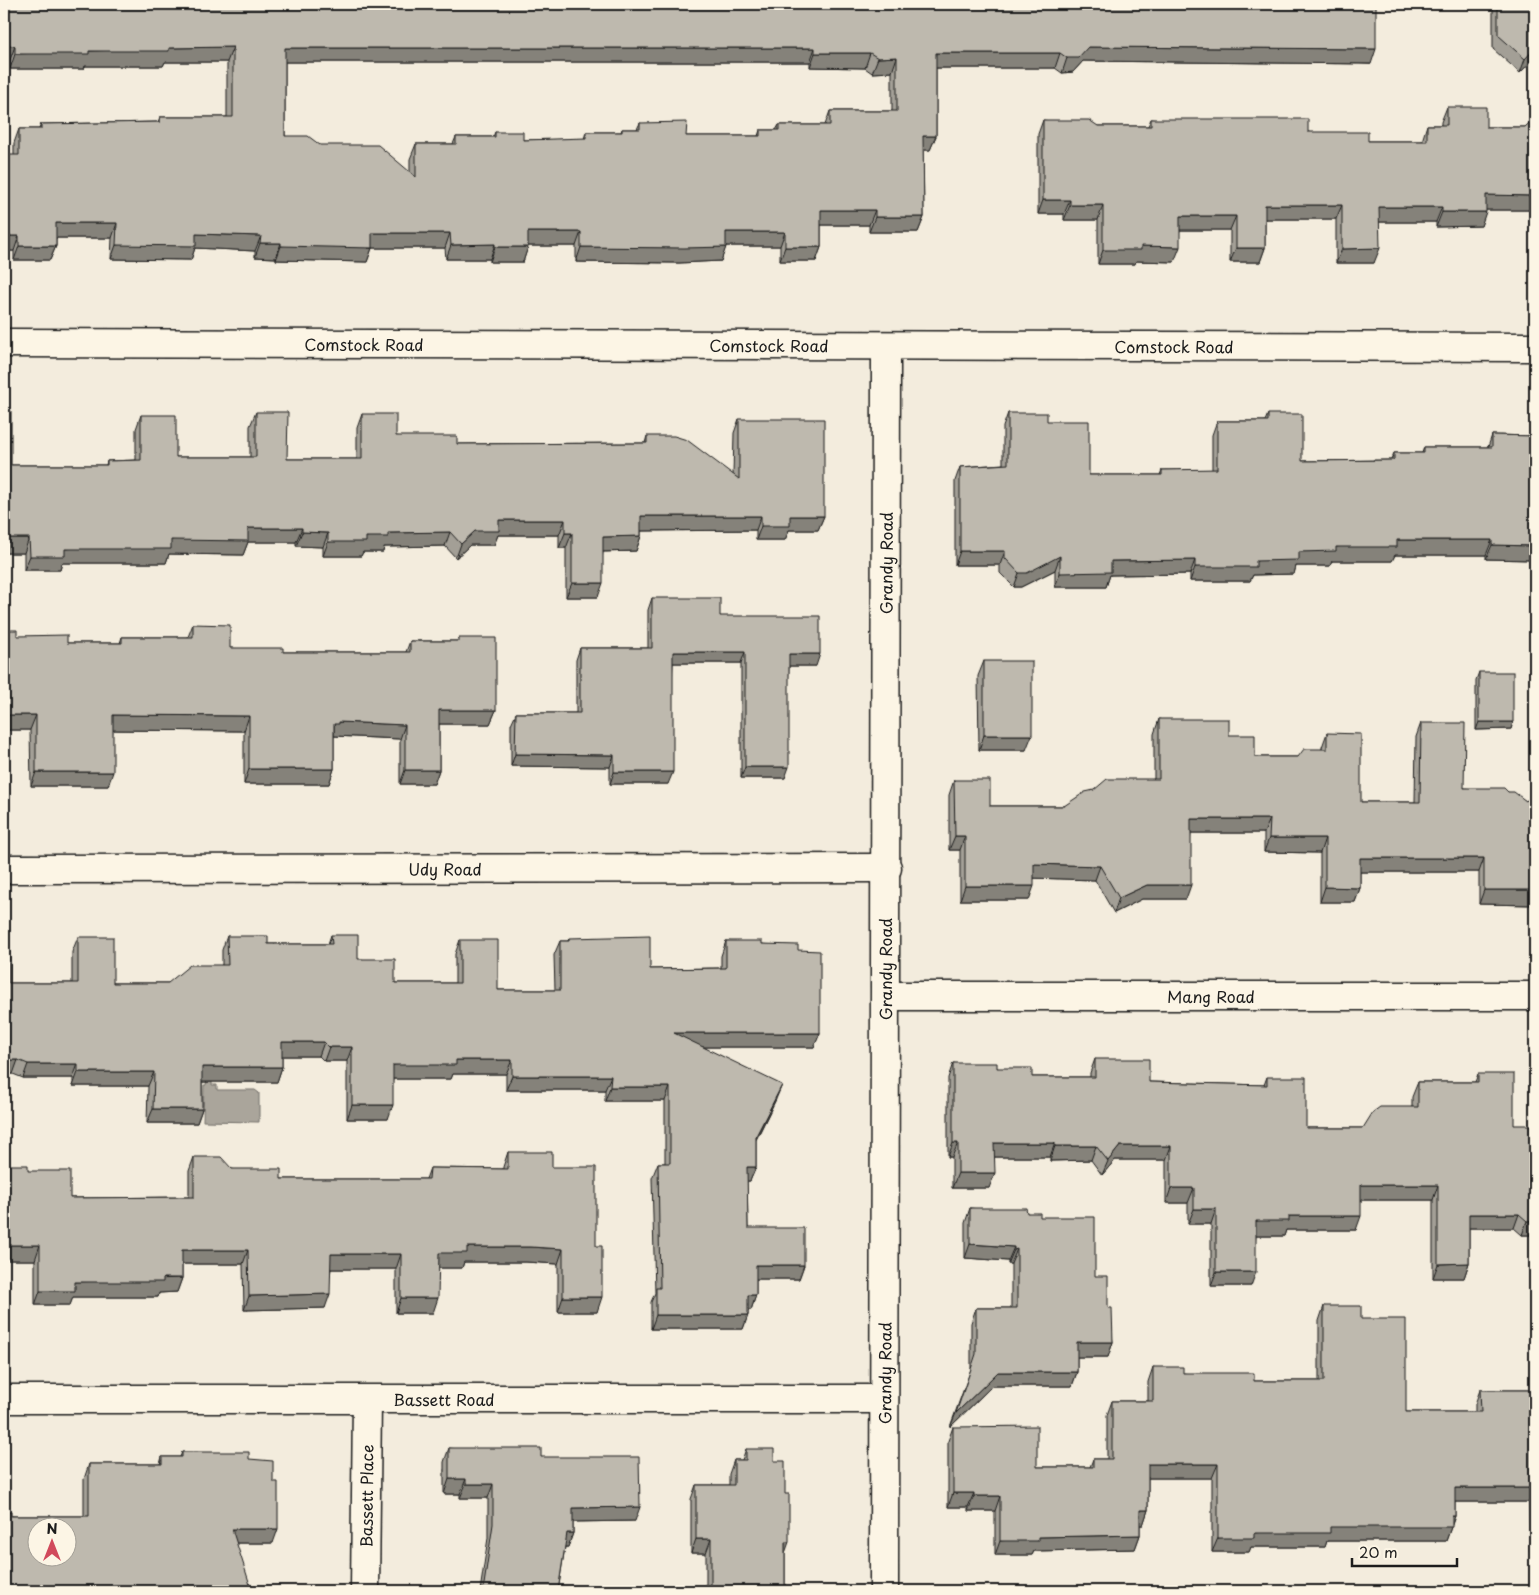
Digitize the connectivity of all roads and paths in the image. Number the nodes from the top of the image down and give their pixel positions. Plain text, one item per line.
1 (4, 343) edge
2 (886, 346) junction
3 (1535, 347) edge
4 (887, 868) junction
5 (4, 869) edge
6 (886, 996) junction
7 (1535, 996) edge
8 (4, 1399) edge
9 (884, 1399) junction
10 (367, 1400) junction
11 (365, 1591) edge
12 (884, 1591) edge

1 - 2 street, Comstock Road
2 - 3 street, Comstock Road
2 - 4 street, Grandy Road
4 - 5 street, Udy Road
4 - 6 street, Grandy Road
6 - 7 street, Mang Road
6 - 9 street, Grandy Road
8 - 10 street, Bassett Road
9 - 10 street, Bassett Road
9 - 12 street, Grandy Road
10 - 11 street, Bassett Place

